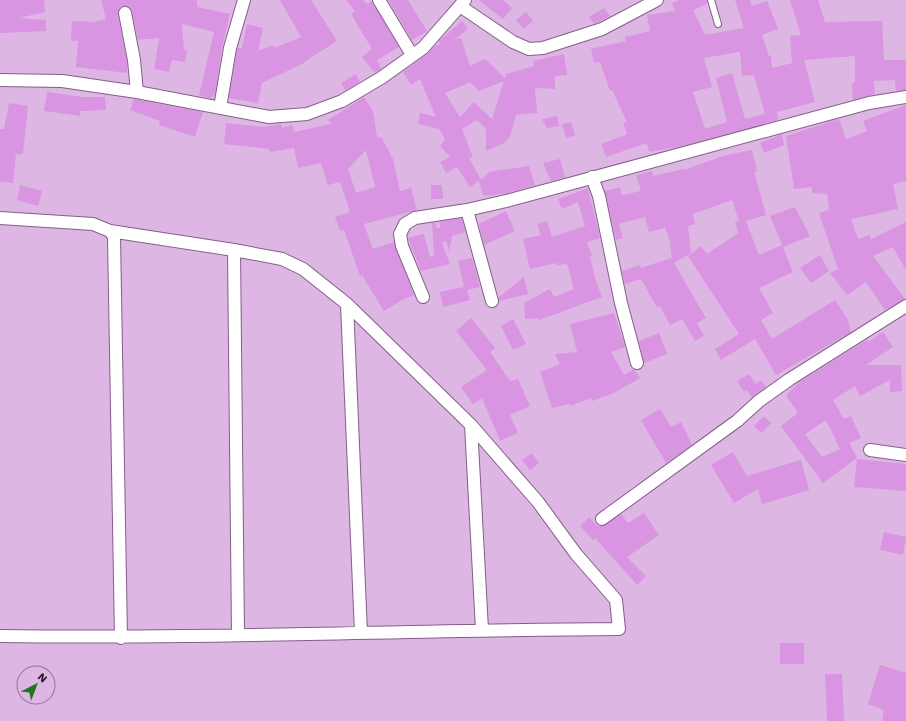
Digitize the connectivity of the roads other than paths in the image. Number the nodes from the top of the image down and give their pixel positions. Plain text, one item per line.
1 (244, 0) edge
2 (380, 0) edge
3 (657, 0) edge
4 (711, 0) edge
5 (462, 3) edge
6 (124, 13) dead end
7 (718, 24) dead end
8 (412, 55) junction
9 (0, 80) edge
10 (137, 92) junction
11 (906, 97) edge
12 (220, 108) junction
13 (592, 177) junction
14 (467, 210) junction
15 (0, 218) edge
16 (110, 231) junction
17 (234, 250) junction
18 (423, 297) dead end
19 (492, 301) dead end
20 (347, 304) junction
21 (906, 306) edge
22 (637, 363) dead end
23 (471, 425) junction
24 (870, 450) dead end
25 (906, 454) edge
26 (602, 518) dead end
27 (482, 630) junction
28 (361, 633) junction
29 (238, 634) junction
30 (0, 636) edge
31 (121, 638) junction

1 - 12 street
2 - 8 street
3 - 5 street
4 - 7 lane
5 - 8 street
6 - 10 street
8 - 12 street
9 - 10 street
10 - 12 street
11 - 13 street
13 - 14 street
13 - 22 street
14 - 18 street
14 - 19 street
15 - 16 street
16 - 17 street
16 - 31 street
17 - 20 street
17 - 29 street
20 - 23 street
20 - 28 street
21 - 26 street
23 - 27 street
23 - 27 street
24 - 25 street
27 - 28 street
28 - 29 street
29 - 31 street
30 - 31 street

